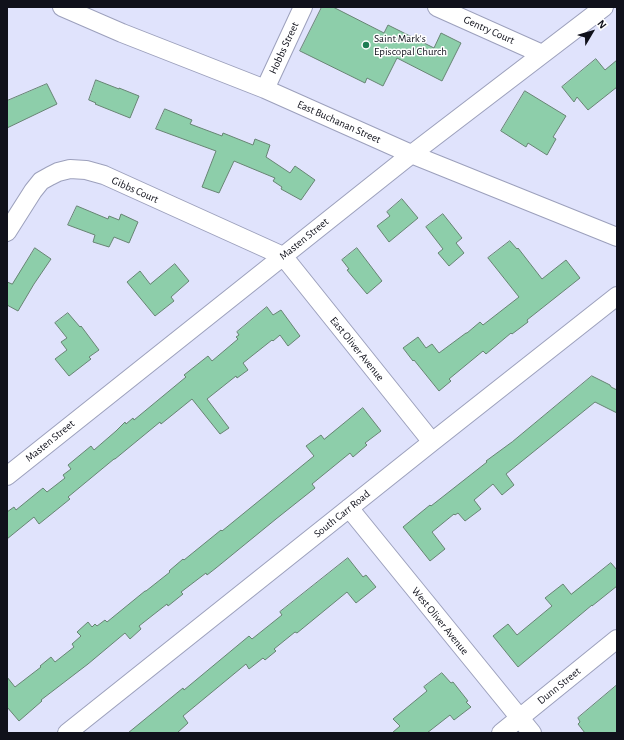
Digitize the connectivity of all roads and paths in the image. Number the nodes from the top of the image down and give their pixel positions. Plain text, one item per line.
1 (62, 7) edge
2 (303, 7) edge
3 (437, 7) edge
4 (604, 7) edge
5 (542, 54) junction
6 (265, 89) junction
7 (411, 154) junction
8 (7, 232) edge
9 (617, 237) edge
10 (283, 256) junction
11 (617, 296) edge
12 (432, 442) junction
13 (7, 476) edge
14 (349, 508) junction
15 (617, 639) edge
16 (520, 718) junction
17 (67, 733) edge
18 (501, 733) edge
19 (532, 733) edge

1 - 6 street, East Buchanan Street
2 - 6 street, Hobbs Street
3 - 5 street, Gentry Court
4 - 5 street, Masten Street
5 - 7 street, Masten Street
6 - 7 street, East Buchanan Street
7 - 9 street, East Buchanan Street
7 - 10 street, Masten Street
8 - 10 street, Gibbs Court
10 - 12 street, East Oliver Avenue
10 - 13 street, Masten Street
11 - 12 street, South Carr Road
12 - 14 street, South Carr Road
14 - 16 street, West Oliver Avenue
14 - 17 street, South Carr Road
15 - 16 street, Dunn Street
16 - 18 street, Dunn Street
16 - 19 street, West Oliver Avenue

